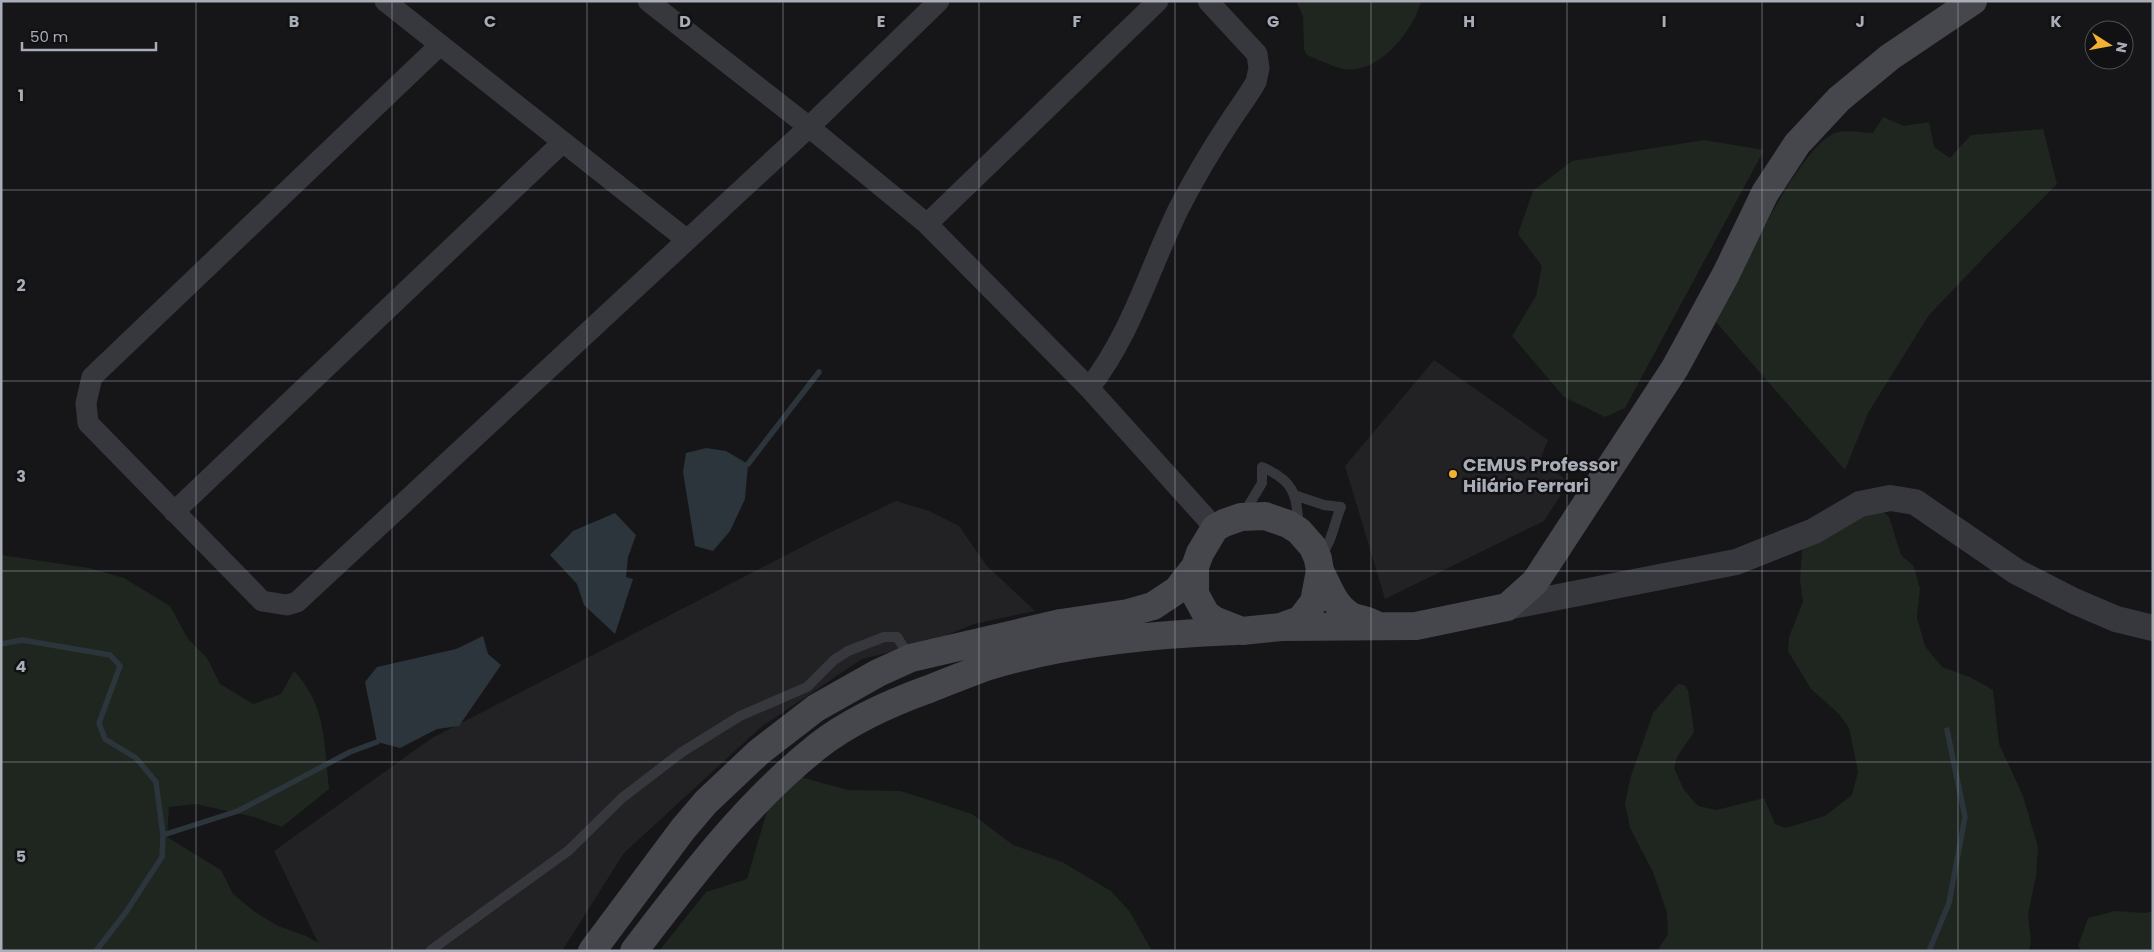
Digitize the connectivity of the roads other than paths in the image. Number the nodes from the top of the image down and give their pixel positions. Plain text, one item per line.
1 (384, 1) edge
2 (648, 1) edge
3 (1158, 1) edge
4 (1208, 1) edge
5 (1973, 1) edge
6 (928, 5) edge
7 (440, 45) junction
8 (809, 127) junction
9 (563, 142) junction
10 (928, 224) junction
11 (687, 240) junction
12 (1089, 388) junction
13 (1294, 495) junction
14 (174, 512) junction
15 (1241, 517) junction
16 (1215, 528) junction
17 (1300, 531) junction
18 (1319, 565) junction
19 (1195, 567) junction
20 (1507, 607) junction
21 (1282, 627) junction
22 (1382, 627) junction
23 (2153, 628) edge
24 (1242, 631) junction
25 (911, 658) junction
26 (431, 950) edge
27 (592, 951) edge
28 (634, 951) edge

1 - 7 street
2 - 8 street
3 - 10 street
4 - 12 street
5 - 20 main road
6 - 8 street
7 - 9 street
7 - 14 street
8 - 10 street
8 - 11 street
9 - 11 street
9 - 14 street
10 - 12 street
11 - 14 street
12 - 16 street
13 - 15 lane
13 - 17 lane
13 - 18 lane
15 - 16 main road
15 - 17 main road
16 - 19 main road
17 - 18 main road
18 - 21 main road
18 - 22 main road
19 - 24 main road
19 - 25 main road
20 - 22 main road
20 - 23 street
21 - 22 main road
21 - 24 main road
24 - 28 main road
25 - 26 lane
25 - 27 main road

